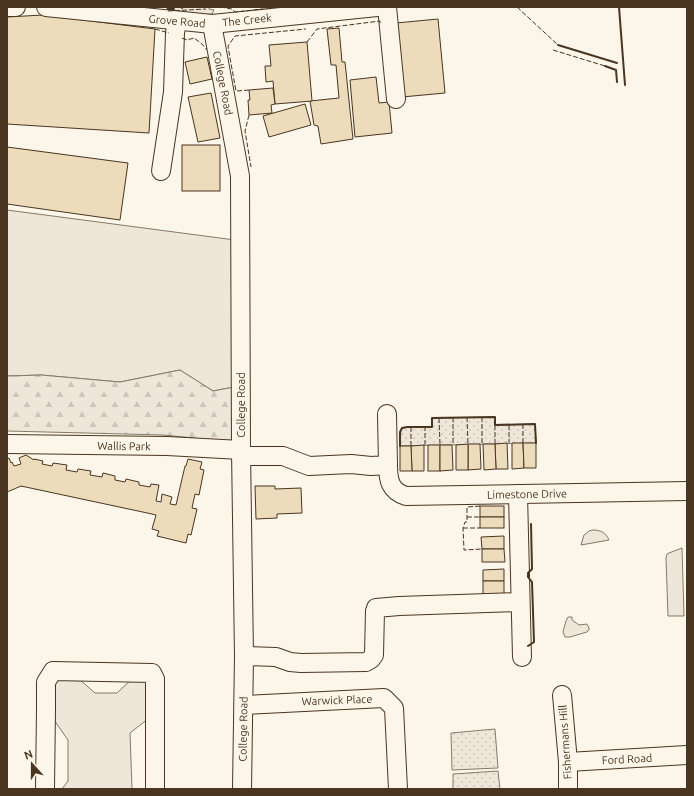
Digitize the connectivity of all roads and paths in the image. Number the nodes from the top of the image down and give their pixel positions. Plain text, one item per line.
1 (7, 7) edge
2 (16, 7) edge
3 (46, 7) edge
4 (377, 7) edge
5 (387, 7) edge
6 (177, 21) junction
7 (212, 24) junction
8 (396, 99) dead end
9 (161, 171) dead end
10 (387, 414) dead end
11 (7, 444) edge
12 (241, 453) junction
13 (388, 465) junction
14 (687, 491) edge
15 (518, 494) junction
16 (520, 602) junction
17 (244, 656) junction
18 (522, 657) dead end
19 (562, 695) dead end
20 (244, 704) junction
21 (687, 755) edge
22 (568, 762) junction
23 (45, 789) edge
24 (155, 789) edge
25 (242, 789) edge
26 (398, 789) edge
27 (568, 789) edge

1 - 2 street
3 - 6 street, Grove Road
4 - 7 street, The Creek
5 - 8 street
6 - 7 street, Grove Road
6 - 9 street
7 - 12 street, College Road
10 - 13 street, Limestone Drive
11 - 12 street, Wallis Park
12 - 13 street, Wallis Park
12 - 17 street, College Road
13 - 15 street, Limestone Drive
14 - 15 street, Limestone Drive
15 - 16 street
16 - 17 street
16 - 18 street
17 - 20 street, College Road
19 - 22 street, Fishermans Hill
20 - 25 street, College Road
20 - 26 street, Warwick Place
21 - 22 street, Ford Road
22 - 27 street, Fishermans Hill
23 - 24 street

